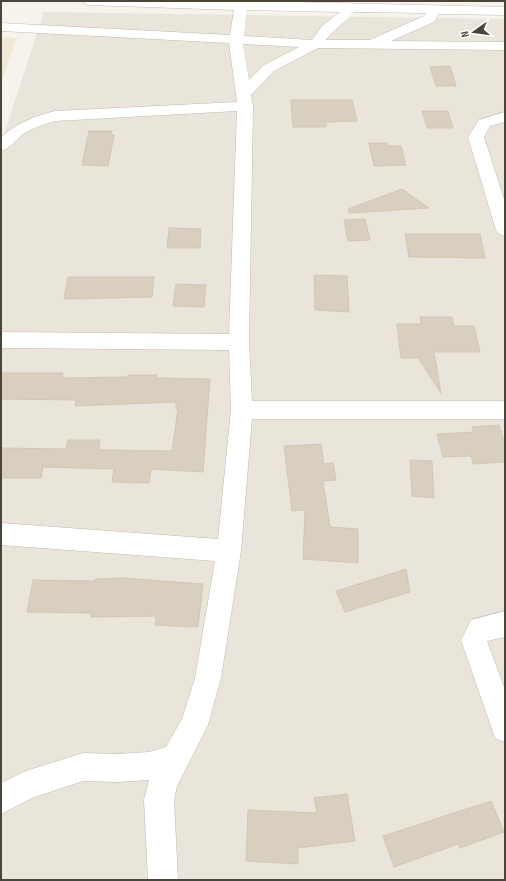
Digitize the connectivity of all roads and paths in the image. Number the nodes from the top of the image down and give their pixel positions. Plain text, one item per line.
1 (88, 1) edge
2 (96, 1) edge
3 (423, 1) edge
4 (478, 1) edge
5 (241, 4) edge
6 (350, 8) junction
7 (435, 10) junction
8 (505, 10) edge
9 (1, 28) edge
10 (236, 41) junction
11 (316, 44) junction
12 (370, 45) junction
13 (505, 46) edge
14 (244, 99) junction
15 (505, 117) edge
16 (1, 146) edge
17 (505, 230) edge
18 (1, 340) edge
19 (239, 342) junction
20 (242, 410) junction
21 (505, 410) edge
22 (1, 534) edge
23 (229, 551) junction
24 (505, 624) edge
25 (505, 728) edge
26 (176, 759) junction
27 (1, 799) edge
28 (163, 880) edge

1 - 2 street
2 - 5 street
3 - 7 street
4 - 8 street
5 - 6 street
5 - 10 street
6 - 7 street
6 - 11 street
7 - 8 street
7 - 12 street
9 - 10 street
10 - 11 street
10 - 14 street
11 - 12 street
11 - 14 street
12 - 13 street
14 - 16 street
14 - 19 street
15 - 17 street
18 - 19 street
19 - 20 street
20 - 21 street
20 - 23 street
22 - 23 street
23 - 26 street
24 - 25 street
26 - 27 street
26 - 28 street

